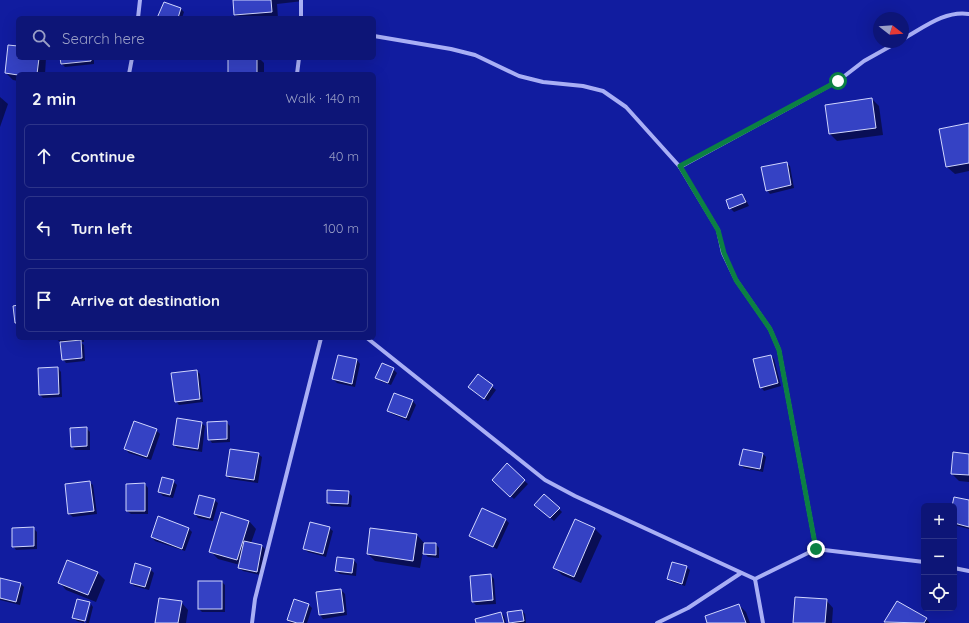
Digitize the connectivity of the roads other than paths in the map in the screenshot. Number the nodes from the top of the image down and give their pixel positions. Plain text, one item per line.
1 (140, 0) edge
2 (301, 0) edge
3 (969, 14) edge
4 (138, 16) edge
5 (301, 16) edge
6 (376, 36) edge
7 (909, 36) edge
8 (887, 48) edge
9 (132, 60) edge
10 (299, 60) edge
11 (129, 72) edge
12 (297, 72) edge
13 (680, 166) junction
14 (321, 340) edge
15 (370, 340) edge
16 (816, 549) junction
17 (921, 562) edge
18 (957, 569) edge
19 (969, 571) edge
20 (741, 573) junction
21 (755, 579) junction
22 (252, 623) edge
23 (657, 623) edge
24 (763, 623) edge

1 - 4 street
2 - 5 street
3 - 7 street
6 - 13 street
8 - 13 street
9 - 11 street
10 - 12 street
13 - 16 street
14 - 22 street
15 - 20 street
16 - 17 street
16 - 21 street
18 - 19 street
20 - 21 street
20 - 23 street
21 - 24 street

